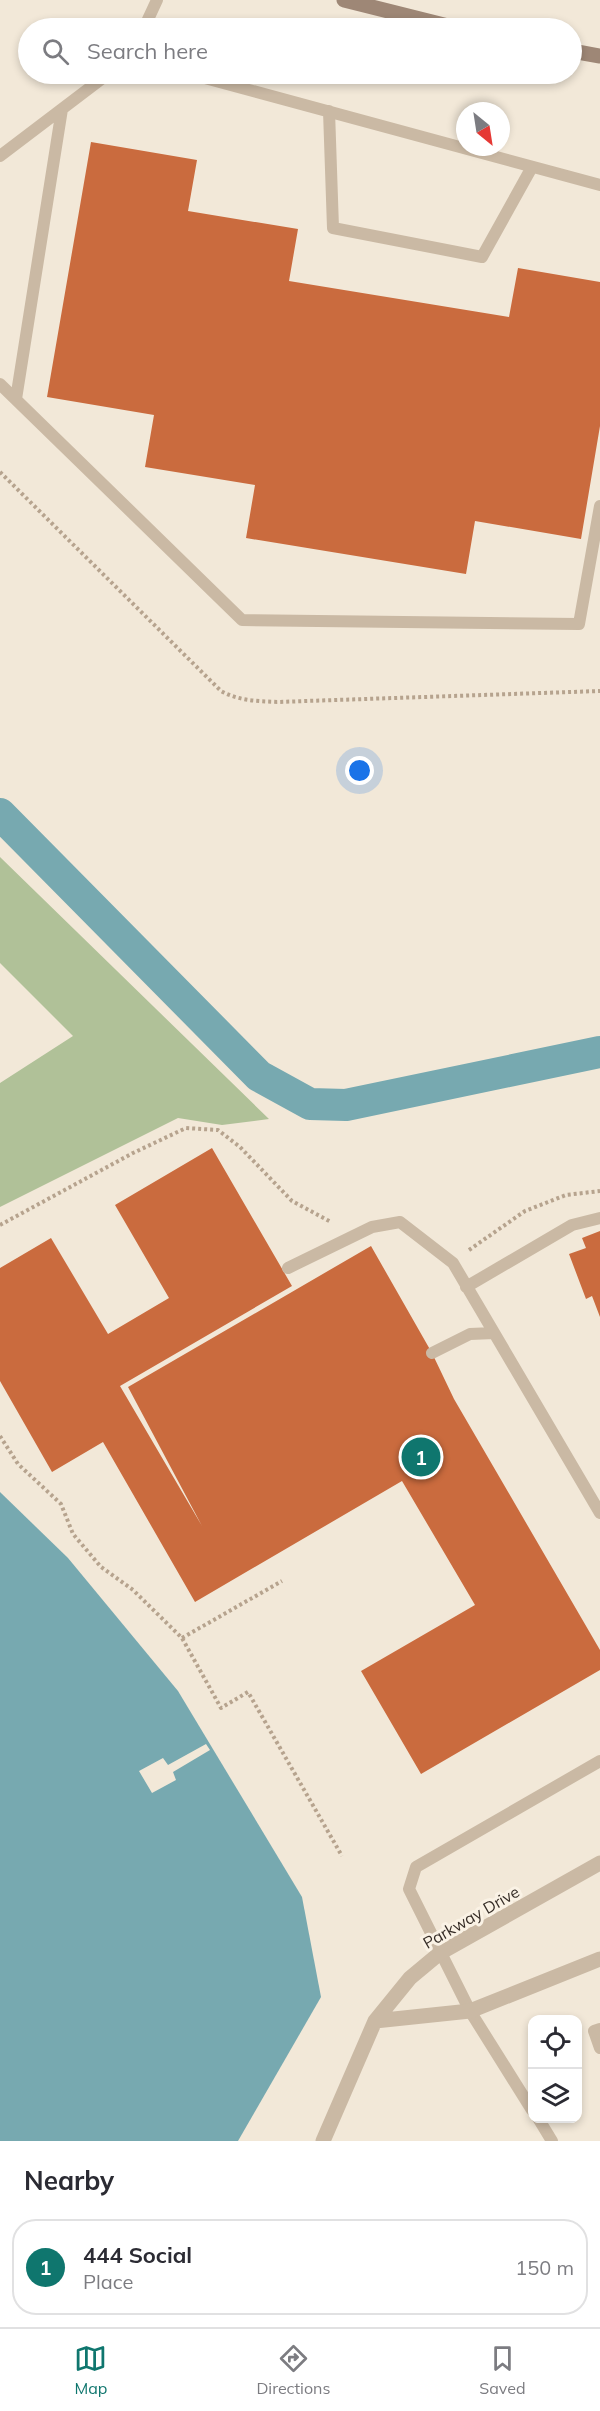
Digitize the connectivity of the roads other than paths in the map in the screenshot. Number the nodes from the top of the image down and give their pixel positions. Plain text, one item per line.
1 (158, 0) edge
2 (344, 0) edge
3 (149, 18) edge
4 (416, 18) edge
5 (582, 53) edge
6 (600, 56) edge
7 (95, 84) edge
8 (228, 84) edge
9 (62, 109) junction
10 (329, 111) junction
11 (0, 156) edge
12 (532, 167) junction
13 (600, 185) edge
14 (0, 384) edge
15 (16, 399) junction
16 (600, 506) edge
17 (600, 1218) edge
18 (288, 1268) dead end
19 (466, 1287) junction
20 (494, 1333) junction
21 (432, 1353) dead end
22 (600, 1513) edge
23 (600, 1761) edge
24 (600, 1863) edge
25 (440, 1953) junction
26 (600, 1959) edge
27 (470, 2012) junction
28 (375, 2021) junction
29 (600, 2029) edge
30 (600, 2048) edge
31 (528, 2104) edge
32 (541, 2123) edge
33 (323, 2141) edge
34 (552, 2141) edge

1 - 3 lane
2 - 4 street
5 - 6 street
7 - 9 lane
8 - 10 lane
9 - 11 lane
9 - 15 lane
10 - 12 lane
10 - 12 lane
12 - 13 lane
14 - 15 lane
15 - 16 lane
17 - 19 lane
18 - 19 lane
19 - 20 lane
20 - 21 lane
20 - 22 lane
23 - 25 lane
24 - 25 street, Parkway Drive
25 - 27 lane
25 - 28 street, Parkway Drive
26 - 27 street
27 - 28 street
27 - 31 lane
28 - 33 street, Parkway Drive
29 - 30 lane
32 - 34 lane

